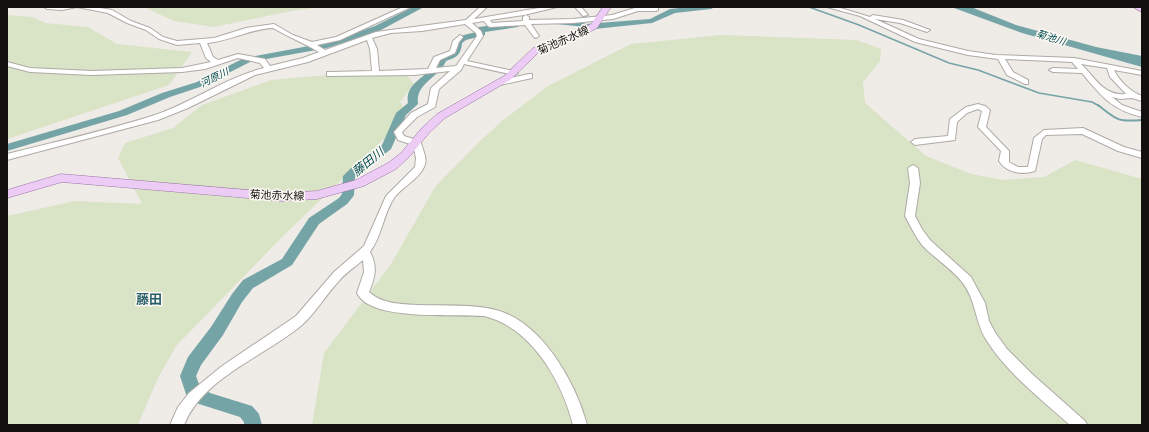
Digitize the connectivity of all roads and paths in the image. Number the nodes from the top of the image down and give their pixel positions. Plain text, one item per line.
1 (47, 7) edge
2 (74, 7) edge
3 (80, 7) edge
4 (408, 7) edge
5 (554, 7) edge
6 (578, 7) edge
7 (607, 7) edge
8 (830, 7) edge
9 (1137, 7) edge
10 (641, 8) edge
11 (656, 8) dead end
12 (482, 9) edge
13 (538, 9) edge
14 (1142, 10) edge
15 (492, 13) dead end
16 (525, 13) junction
17 (585, 15) dead end
18 (645, 16) dead end
19 (600, 18) junction
20 (867, 18) junction
21 (486, 19) junction
22 (468, 22) junction
23 (526, 22) junction
24 (490, 25) junction
25 (927, 30) dead end
26 (496, 34) dead end
27 (536, 36) dead end
28 (368, 37) junction
29 (460, 37) dead end
30 (203, 41) junction
31 (311, 44) junction
32 (454, 50) junction
33 (323, 52) junction
34 (469, 54) junction
35 (1000, 57) junction
36 (1074, 60) junction
37 (217, 62) junction
38 (7, 64) edge
39 (461, 65) junction
40 (268, 69) junction
41 (1054, 70) dead end
42 (431, 71) junction
43 (1083, 71) junction
44 (1111, 71) junction
45 (376, 73) junction
46 (514, 73) junction
47 (1141, 73) edge
48 (330, 74) dead end
49 (529, 76) dead end
50 (1025, 82) dead end
51 (500, 83) junction
52 (1104, 93) junction
53 (1130, 94) junction
54 (1142, 99) edge
55 (1135, 115) edge
56 (915, 142) dead end
57 (417, 143) junction
58 (1142, 155) edge
59 (7, 157) edge
60 (913, 168) dead end
61 (7, 194) edge
62 (365, 252) junction
63 (177, 425) edge
64 (580, 425) edge
65 (1080, 425) edge

1 - 2 street
3 - 30 street
4 - 31 street
5 - 13 street
6 - 17 street
7 - 19 main road, 菊池赤水線
8 - 20 street
9 - 14 main road
10 - 11 street
10 - 18 street
10 - 19 street
12 - 15 street
12 - 22 street
13 - 16 street
16 - 21 street
16 - 23 street
19 - 23 street
19 - 46 main road, 菊池赤水線
20 - 25 street
20 - 35 street
21 - 22 street
21 - 24 street
22 - 28 street
22 - 34 street
23 - 24 street
23 - 27 street
24 - 26 street
28 - 33 street
28 - 45 street
29 - 32 street
30 - 31 street
30 - 37 street
31 - 33 street
32 - 34 street
32 - 42 street
33 - 40 street
34 - 39 street
35 - 36 street
35 - 50 street
36 - 43 street
36 - 44 street
37 - 38 street
37 - 40 street
39 - 42 street
39 - 46 street
39 - 57 street
40 - 59 street
41 - 43 street
42 - 45 street
43 - 52 street
44 - 47 street
44 - 53 street
45 - 48 street
46 - 51 main road, 菊池赤水線
49 - 51 street
51 - 57 main road, 菊池赤水線
52 - 53 street
52 - 55 street
53 - 54 street
56 - 58 street
57 - 61 main road, 菊池赤水線
57 - 62 street
60 - 65 street
62 - 63 street
62 - 64 street

